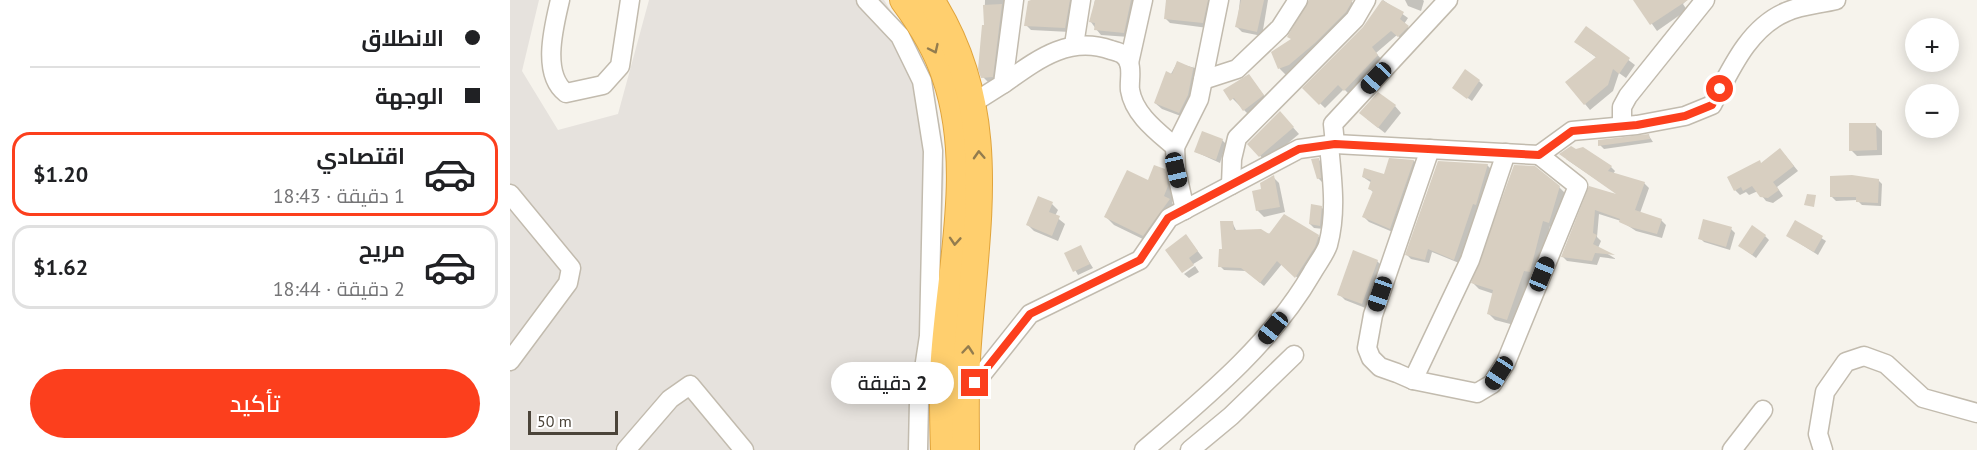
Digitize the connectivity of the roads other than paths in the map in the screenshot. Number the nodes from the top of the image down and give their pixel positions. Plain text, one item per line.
1 (560, 0) edge
2 (630, 0) edge
3 (866, 0) edge
4 (903, 0) edge
5 (931, 0) edge
6 (1014, 0) edge
7 (1081, 0) edge
8 (1143, 0) edge
9 (1219, 0) edge
10 (1298, 0) edge
11 (1366, 0) edge
12 (1448, 0) edge
13 (1705, 0) edge
14 (1836, 0) edge
15 (1074, 45) junction
16 (1130, 63) junction
17 (1203, 80) junction
18 (1003, 84) junction
19 (973, 103) junction
20 (1622, 126) junction
21 (1332, 145) junction
22 (1175, 147) junction
23 (1430, 149) junction
24 (1506, 153) junction
25 (1539, 155) junction
26 (1231, 185) junction
27 (510, 194) edge
28 (1185, 210) junction
29 (1294, 355) dead end
30 (510, 361) edge
31 (1413, 380) junction
32 (955, 397) junction
33 (1763, 410) dead end
34 (1977, 413) edge
35 (626, 450) edge
36 (744, 450) edge
37 (918, 450) edge
38 (944, 450) edge
39 (966, 450) edge
40 (1144, 450) edge
41 (1190, 450) edge
42 (1732, 450) edge
43 (1822, 450) edge

1 - 2 street
3 - 37 street
4 -> 32 highway
5 - 19 highway
6 - 18 street
7 - 15 street
8 - 16 street
9 - 17 street
10 - 17 street
11 - 26 street
12 - 21 street
13 - 20 street
14 - 20 street
15 - 16 street
15 - 18 street
16 - 22 street
17 - 22 street
18 - 19 street
32 -> 19 highway
20 - 25 street
21 - 23 street
21 - 26 street
21 - 40 street
22 - 28 street
23 - 24 street
23 - 31 street
24 - 25 street
24 - 31 street
25 - 31 street
26 - 28 street
27 - 30 street
28 - 32 street
29 - 41 street
32 - 38 highway
32 - 39 highway
33 - 42 street
34 - 43 street
35 - 36 street

